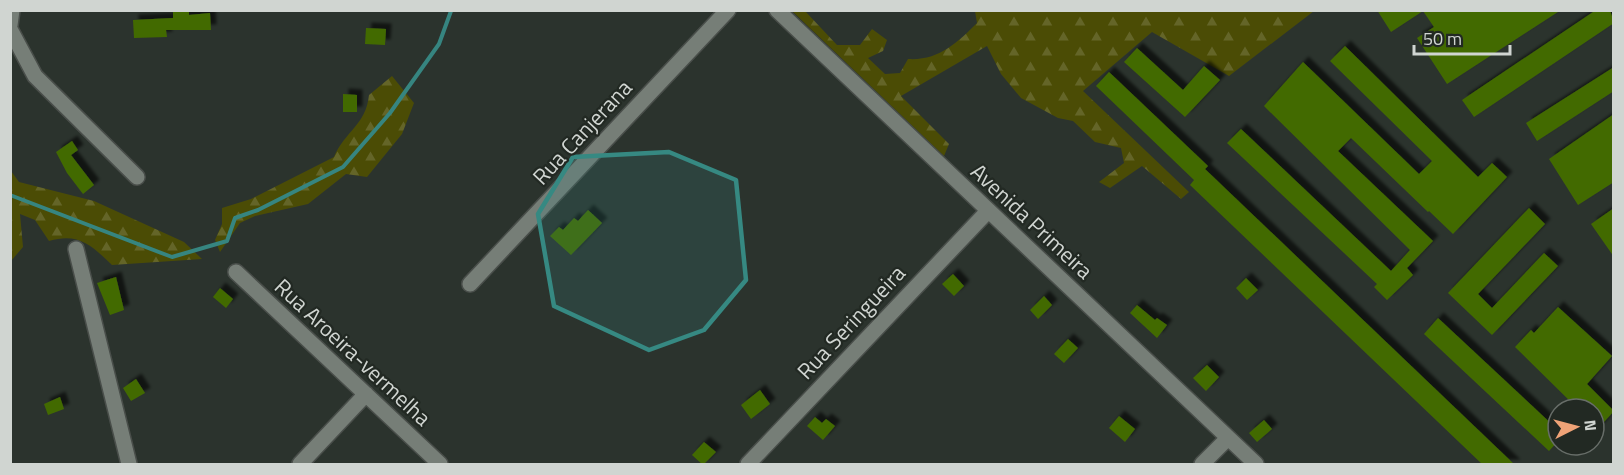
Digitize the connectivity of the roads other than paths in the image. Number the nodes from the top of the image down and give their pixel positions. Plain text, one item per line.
1 (12, 10) edge
2 (728, 10) edge
3 (777, 10) edge
4 (10, 27) edge
5 (137, 177) dead end
6 (988, 210) junction
7 (76, 249) dead end
8 (236, 272) dead end
9 (470, 284) dead end
10 (366, 394) junction
11 (1228, 438) junction
12 (129, 465) edge
13 (300, 465) edge
14 (440, 465) edge
15 (748, 465) edge
16 (1202, 465) edge
17 (1256, 465) edge

1 - 4 street
2 - 9 street, Rua Canjerana
3 - 6 street, Avenida Primeira
4 - 5 street
6 - 11 street, Avenida Primeira
6 - 15 street, Rua Seringueira
7 - 12 street
8 - 10 street, Rua Aroeira-vermelha
10 - 13 street
10 - 14 street, Rua Aroeira-vermelha
11 - 16 street
11 - 17 street, Avenida Primeira

